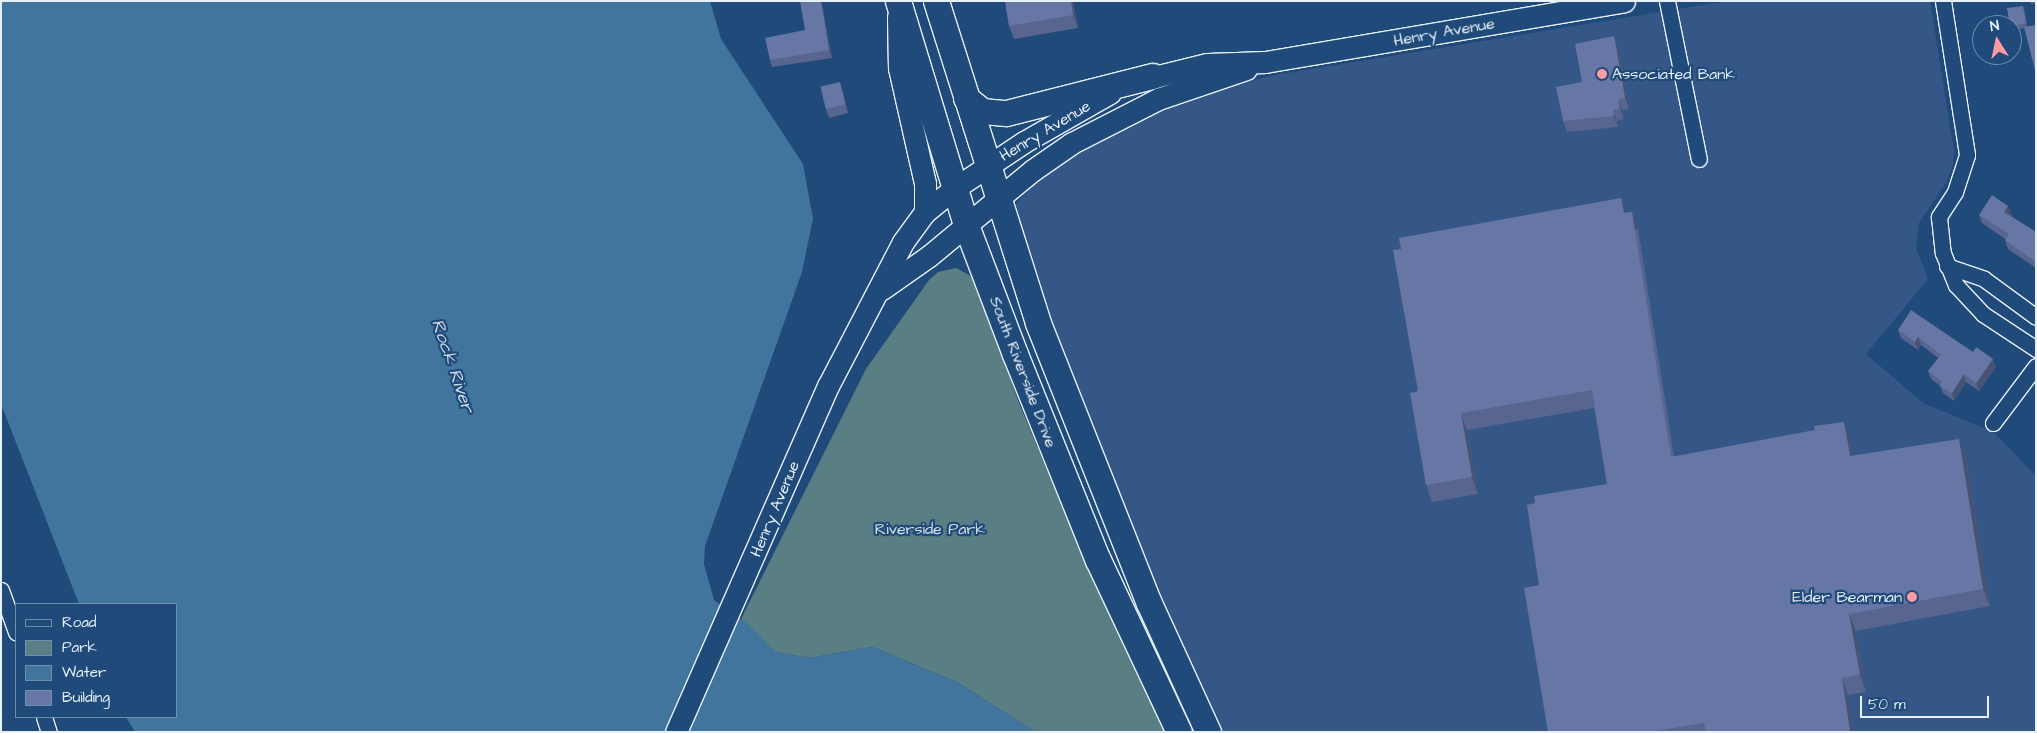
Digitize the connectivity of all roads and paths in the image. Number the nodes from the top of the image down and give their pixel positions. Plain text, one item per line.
1 (936, 1) edge
2 (1624, 1) edge
3 (1667, 1) edge
4 (1944, 1) edge
5 (898, 2) edge
6 (1265, 62) junction
7 (1152, 76) junction
8 (966, 98) junction
9 (1699, 159) dead end
10 (986, 166) junction
11 (955, 188) junction
12 (997, 199) junction
13 (925, 212) junction
14 (966, 225) junction
15 (1946, 266) junction
16 (881, 289) junction
17 (2036, 317) edge
18 (2036, 349) edge
19 (2036, 366) edge
20 (1993, 423) dead end
21 (2, 596) edge
22 (15, 629) edge
23 (44, 718) edge
24 (49, 732) edge
25 (676, 732) edge
26 (1179, 732) edge
27 (1208, 732) edge

1 - 8 main road, South Riverside Drive
2 - 6 street, Henry Avenue
3 - 9 street
4 - 15 street
5 - 11 main road, South Riverside Drive
5 - 13 street
6 - 7 street, Henry Avenue
6 - 12 street, Henry Avenue
7 - 8 main road
7 - 10 street, Henry Avenue
8 - 10 main road, South Riverside Drive
10 - 11 street, Henry Avenue
10 - 12 main road, South Riverside Drive
11 - 13 street, Henry Avenue
11 - 14 main road, South Riverside Drive
12 - 14 street, Henry Avenue
12 - 27 main road, South Riverside Drive
13 - 16 street, Henry Avenue
14 - 16 street, Henry Avenue
14 - 26 main road, South Riverside Drive
15 - 17 street
15 - 18 street
16 - 25 street, Henry Avenue
19 - 20 street
21 - 22 street
23 - 24 street

